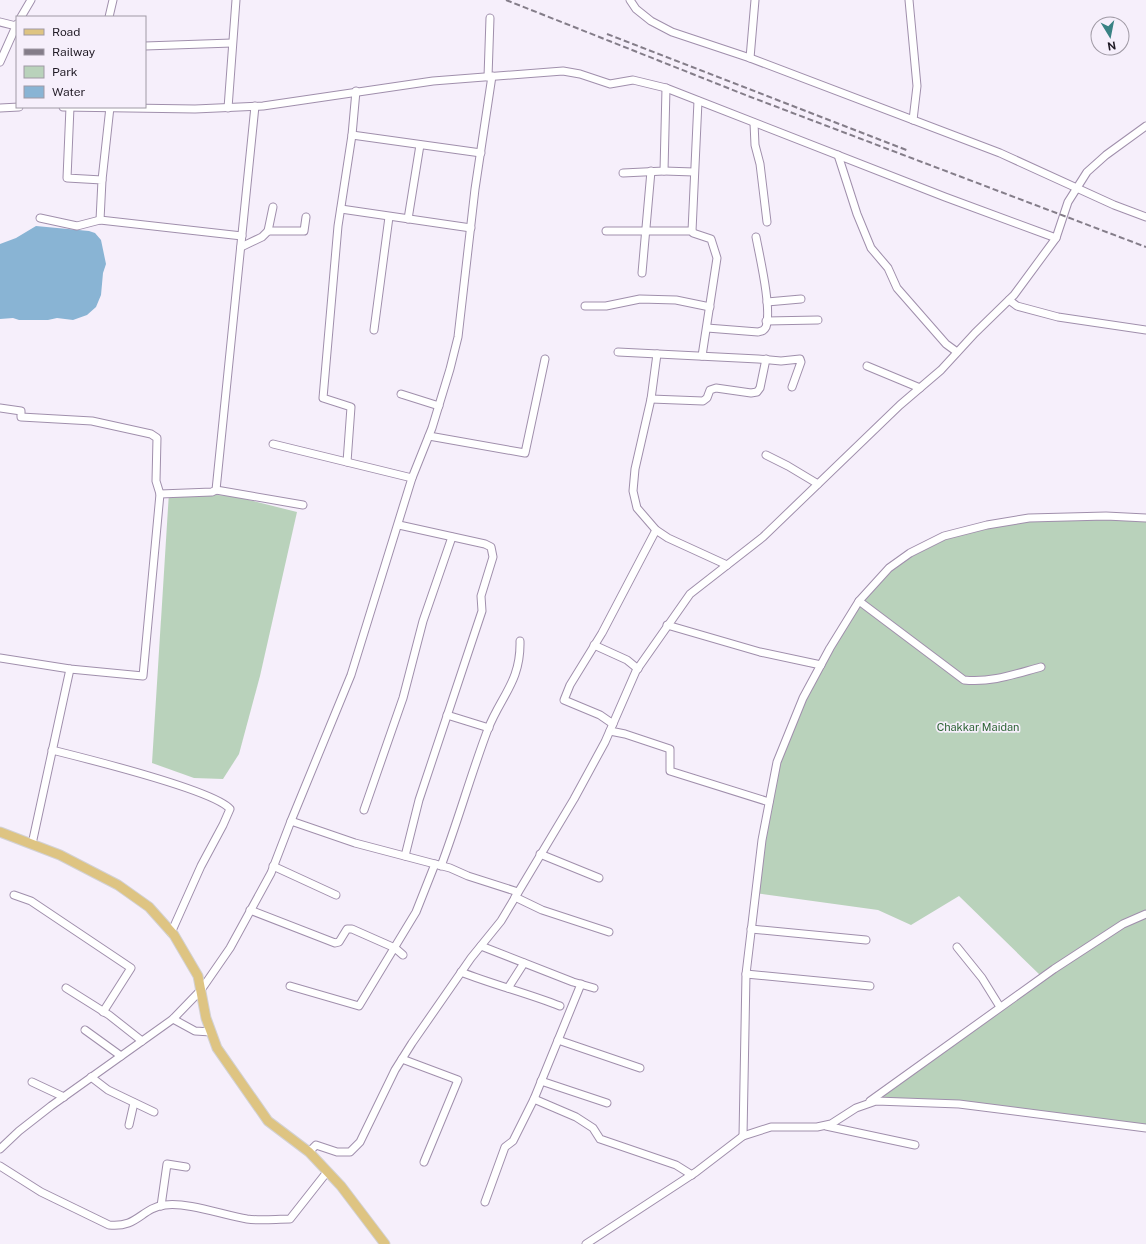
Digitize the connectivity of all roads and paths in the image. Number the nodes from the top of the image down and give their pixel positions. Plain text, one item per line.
1 (30, 0) edge
2 (113, 0) edge
3 (236, 0) edge
4 (630, 0) edge
5 (755, 0) edge
6 (909, 0) edge
7 (22, 16) edge
8 (109, 16) edge
9 (490, 18) dead end
10 (0, 22) edge
11 (16, 25) edge
12 (16, 27) edge
13 (232, 43) junction
14 (146, 46) edge
15 (750, 58) junction
16 (0, 62) edge
17 (490, 77) junction
18 (666, 88) junction
19 (356, 91) junction
20 (698, 101) junction
21 (255, 106) junction
22 (16, 107) edge
23 (0, 108) edge
24 (70, 108) edge
25 (110, 108) edge
26 (228, 108) junction
27 (913, 120) junction
28 (754, 123) junction
29 (1146, 126) edge
30 (352, 135) junction
31 (420, 145) junction
32 (481, 153) junction
33 (838, 155) junction
34 (651, 171) junction
35 (664, 171) junction
36 (694, 172) junction
37 (623, 173) dead end
38 (102, 180) junction
39 (1077, 187) junction
40 (272, 207) dead end
41 (341, 209) junction
42 (1146, 216) edge
43 (306, 217) dead end
44 (389, 217) junction
45 (40, 218) dead end
46 (408, 219) junction
47 (100, 220) junction
48 (767, 222) dead end
49 (471, 228) junction
50 (646, 229) junction
51 (692, 230) junction
52 (268, 231) junction
53 (606, 231) dead end
54 (242, 236) junction
55 (756, 238) dead end
56 (1056, 238) junction
57 (241, 247) junction
58 (642, 273) dead end
59 (801, 299) dead end
60 (1009, 300) junction
61 (767, 302) junction
62 (585, 306) dead end
63 (710, 307) junction
64 (818, 320) dead end
65 (766, 321) junction
66 (707, 328) junction
67 (374, 330) dead end
68 (1146, 330) edge
69 (618, 352) dead end
70 (957, 352) junction
71 (657, 354) junction
72 (702, 356) junction
73 (766, 359) junction
74 (545, 360) dead end
75 (867, 366) dead end
76 (792, 386) dead end
77 (920, 388) junction
78 (400, 394) dead end
79 (651, 399) junction
80 (439, 406) junction
81 (0, 408) edge
82 (429, 436) junction
83 (273, 444) dead end
84 (766, 455) dead end
85 (347, 462) junction
86 (412, 478) junction
87 (818, 484) junction
88 (216, 490) junction
89 (160, 494) junction
90 (303, 505) dead end
91 (1146, 518) edge
92 (399, 525) junction
93 (656, 530) junction
94 (452, 537) junction
95 (727, 565) junction
96 (859, 601) junction
97 (667, 625) junction
98 (520, 641) dead end
99 (594, 645) junction
100 (0, 658) edge
101 (821, 665) junction
102 (1040, 667) dead end
103 (638, 668) junction
104 (70, 669) junction
105 (447, 715) junction
106 (613, 724) junction
107 (489, 728) junction
108 (610, 731) junction
109 (52, 750) junction
110 (769, 802) junction
111 (364, 810) dead end
112 (291, 821) junction
113 (0, 832) edge
114 (32, 844) junction
115 (540, 854) junction
116 (405, 856) junction
117 (438, 865) junction
118 (274, 866) junction
119 (598, 878) dead end
120 (517, 894) junction
121 (14, 895) dead end
122 (336, 895) dead end
123 (250, 910) junction
124 (1146, 914) edge
125 (751, 929) junction
126 (608, 932) dead end
127 (171, 933) junction
128 (866, 940) dead end
129 (481, 946) junction
130 (957, 947) dead end
131 (395, 948) junction
132 (402, 955) dead end
133 (524, 964) junction
134 (461, 972) junction
135 (746, 974) junction
136 (581, 984) junction
137 (290, 986) dead end
138 (870, 986) dead end
139 (66, 988) dead end
140 (508, 988) junction
141 (594, 988) dead end
142 (201, 990) junction
143 (560, 1006) dead end
144 (1000, 1007) junction
145 (103, 1012) junction
146 (173, 1019) junction
147 (85, 1030) dead end
148 (211, 1032) junction
149 (558, 1040) junction
150 (142, 1041) junction
151 (121, 1056) junction
152 (402, 1059) junction
153 (640, 1068) dead end
154 (91, 1077) junction
155 (541, 1081) junction
156 (32, 1082) dead end
157 (64, 1097) junction
158 (534, 1099) junction
159 (134, 1103) junction
160 (607, 1103) dead end
161 (867, 1103) junction
162 (154, 1112) dead end
163 (129, 1125) dead end
164 (824, 1126) junction
165 (1146, 1128) edge
166 (743, 1136) junction
167 (914, 1145) dead end
168 (0, 1149) edge
169 (309, 1152) junction
170 (424, 1162) dead end
171 (0, 1166) edge
172 (186, 1167) dead end
173 (327, 1172) junction
174 (692, 1174) junction
175 (485, 1202) dead end
176 (161, 1206) junction
177 (385, 1244) edge
178 (586, 1244) edge

1 - 7 street
2 - 8 street
3 - 13 street
4 - 15 street
5 - 15 street
6 - 27 street
9 - 17 street
10 - 11 street
12 - 16 street
13 - 14 street
13 - 26 street
15 - 27 street
17 - 18 street
17 - 19 street
17 - 32 street
18 - 20 street
18 - 35 street
19 - 21 street
19 - 30 street
20 - 28 street
20 - 36 street
21 - 26 street
21 - 54 street
22 - 23 street
24 - 38 street
25 - 26 street
25 - 38 street
27 - 39 street
28 - 33 street
28 - 48 street
29 - 39 street
30 - 31 street
30 - 41 street
31 - 32 street
31 - 46 street
32 - 49 street
33 - 56 street
33 - 70 street
34 - 35 street
34 - 37 street
34 - 50 street
35 - 36 street
36 - 51 street
38 - 47 street
39 - 42 street
39 - 56 street
40 - 52 street
41 - 44 street
41 - 85 street
43 - 52 street
44 - 46 street
44 - 67 street
45 - 47 street
46 - 49 street
47 - 54 street
49 - 80 street
50 - 51 street
50 - 53 street
50 - 58 street
51 - 63 street
52 - 57 street
54 - 57 street
55 - 61 street
56 - 60 street
57 - 88 street
59 - 61 street
60 - 68 street
60 - 70 street
61 - 65 street
62 - 63 street
63 - 66 street
64 - 65 street
65 - 66 street
66 - 72 street
69 - 71 street
70 - 77 street
71 - 72 street
71 - 79 street
72 - 73 street
73 - 76 street
73 - 79 street
74 - 82 street
75 - 77 street
77 - 87 street
78 - 80 street
79 - 93 street
80 - 82 street
81 - 89 street
82 - 86 street
83 - 85 street
84 - 87 street
85 - 86 street
86 - 92 street
87 - 95 street
88 - 89 street
88 - 90 street
89 - 104 street
91 - 96 street
92 - 94 street
92 - 112 street
93 - 95 street
93 - 99 street
94 - 105 street
94 - 111 street
95 - 97 street
96 - 101 street
96 - 102 street
97 - 101 street
97 - 103 street
98 - 107 street
99 - 103 street
99 - 106 street
100 - 104 street
101 - 110 street
103 - 106 street
104 - 109 street
105 - 107 street
105 - 116 street
106 - 108 street
107 - 117 street
108 - 110 street
108 - 115 street
109 - 114 street
109 - 127 street
110 - 125 street
112 - 116 street
112 - 118 street
113 - 114 main road
114 - 127 main road
115 - 119 street
115 - 120 street
116 - 117 street
117 - 120 street
117 - 131 street
118 - 122 street
118 - 123 street
120 - 126 street
120 - 129 street
121 - 145 street
123 - 131 street
123 - 142 street
124 - 144 street
125 - 128 street
125 - 135 street
127 - 142 main road
129 - 133 street
129 - 134 street
130 - 144 street
131 - 132 street
131 - 137 street
133 - 136 street
133 - 140 street
134 - 140 street
134 - 152 street
135 - 138 street
135 - 166 street
136 - 141 street
136 - 149 street
139 - 145 street
140 - 143 street
142 - 146 street
142 - 148 main road
144 - 161 street
145 - 150 street
146 - 148 street
146 - 150 street
147 - 151 street
148 - 169 main road
149 - 153 street
149 - 155 street
150 - 151 street
151 - 154 street
152 - 169 street
152 - 170 street
154 - 157 street
154 - 159 street
155 - 158 street
155 - 160 street
156 - 157 street
157 - 168 street
158 - 174 street
158 - 175 street
159 - 162 street
159 - 163 street
161 - 164 street
161 - 165 street
164 - 166 street
164 - 167 street
166 - 174 street
169 - 173 main road
171 - 176 street
172 - 176 street
173 - 176 street
173 - 177 main road
174 - 178 street

